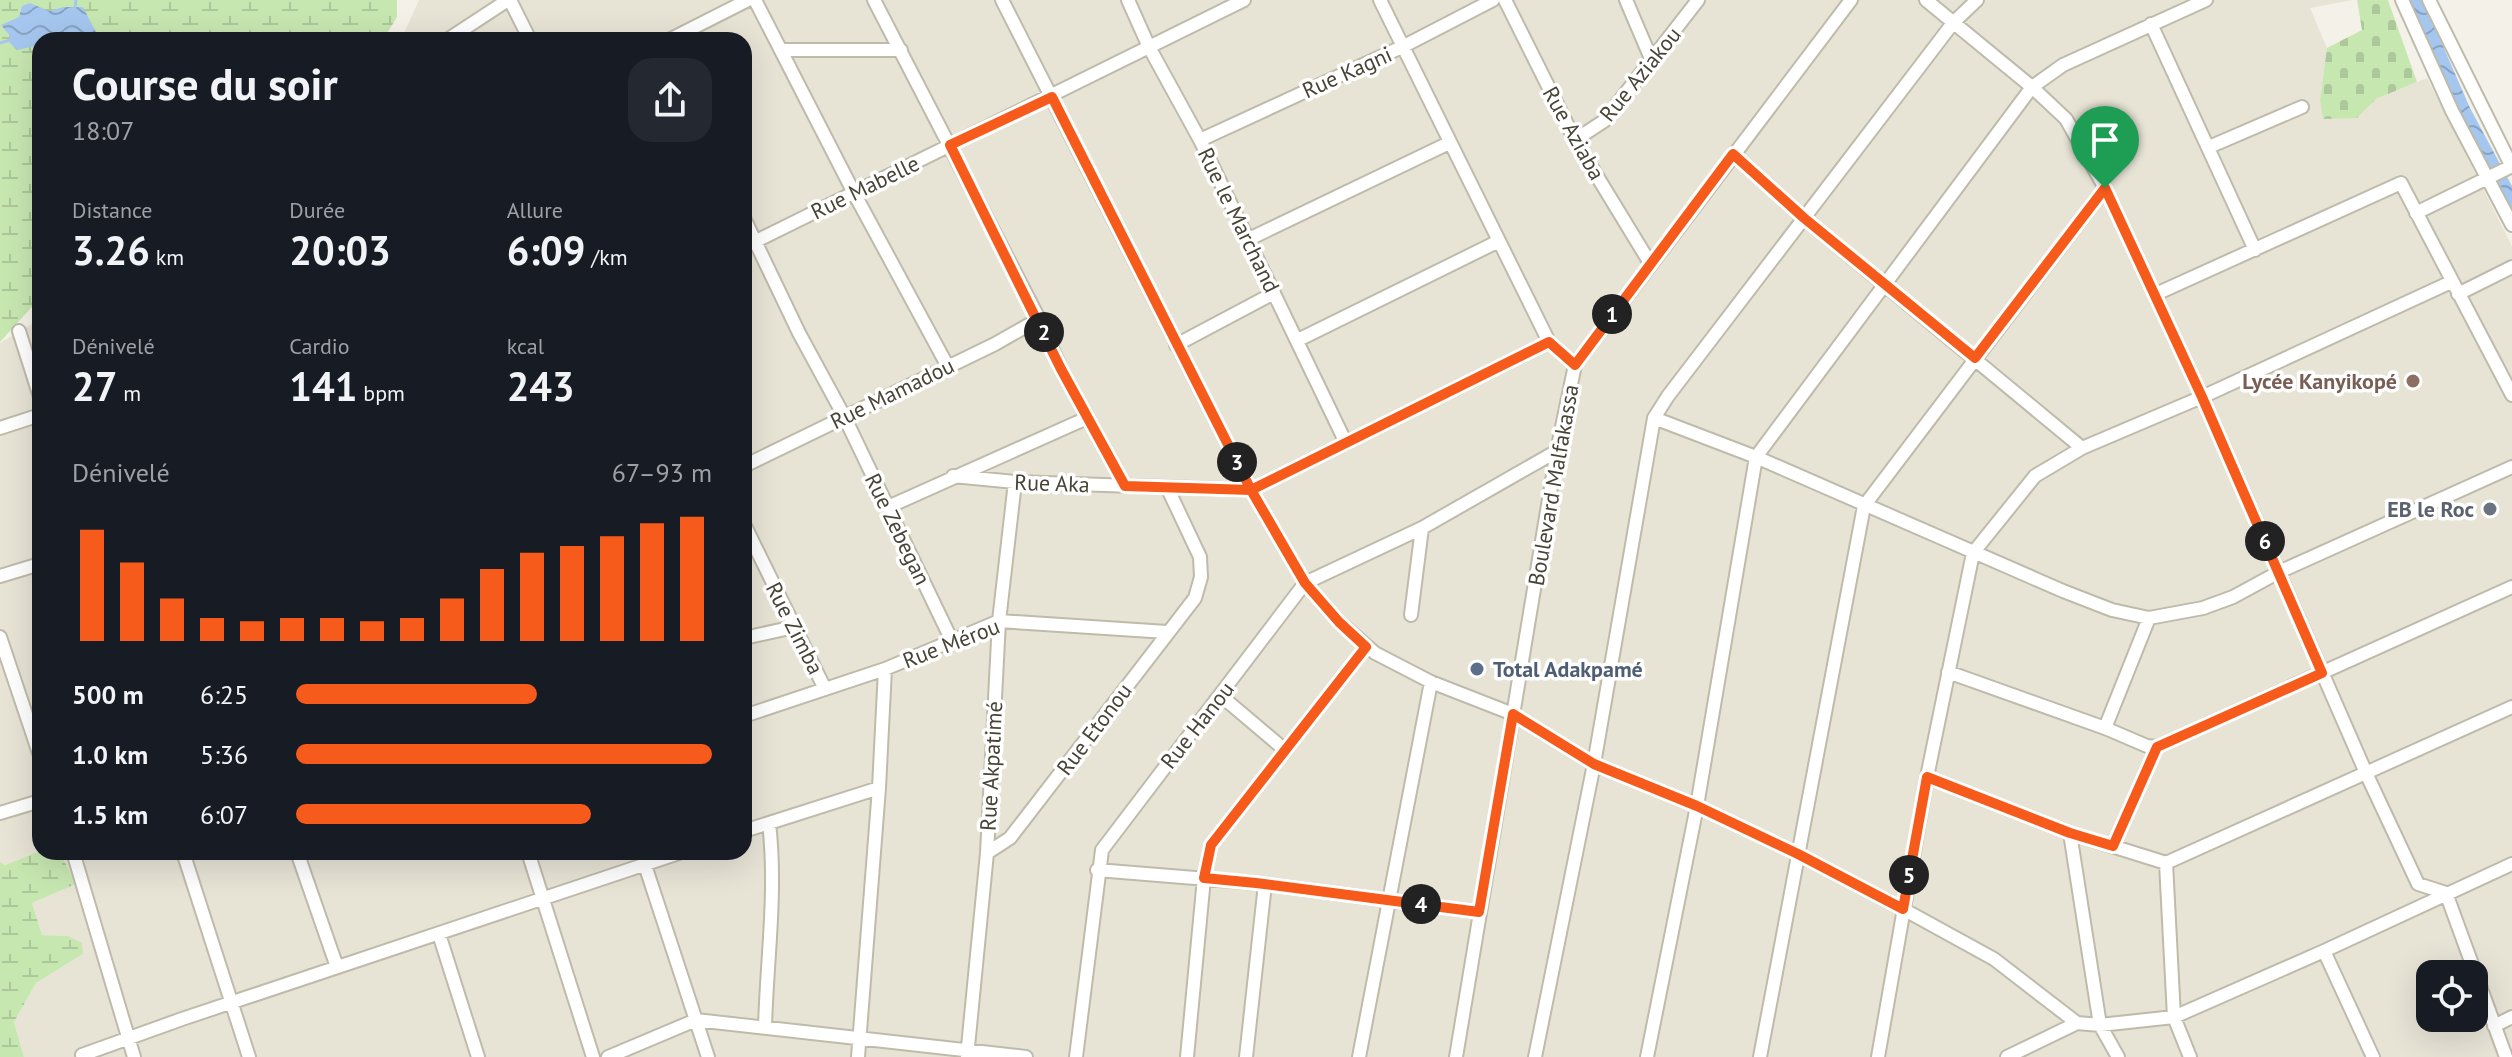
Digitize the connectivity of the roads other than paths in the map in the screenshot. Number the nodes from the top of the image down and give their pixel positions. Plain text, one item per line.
1 (509, 0) edge
2 (748, 0) edge
3 (755, 0) edge
4 (874, 0) edge
5 (1002, 0) edge
6 (1128, 0) edge
7 (1244, 0) edge
8 (1380, 0) edge
9 (1493, 0) edge
10 (1505, 0) edge
11 (1626, 0) edge
12 (1698, 0) edge
13 (1851, 0) edge
14 (1926, 0) edge
15 (1977, 0) edge
16 (2206, 0) edge
17 (2402, 0) edge
18 (2429, 0) edge
19 (1953, 23) junction
20 (2151, 24) junction
21 (459, 32) edge
22 (526, 32) edge
23 (685, 32) edge
24 (1404, 46) junction
25 (1149, 47) junction
26 (781, 50) junction
27 (901, 50) junction
28 (1652, 61) junction
29 (2032, 87) junction
30 (1052, 97) junction
31 (2302, 107) dead end
32 (1200, 140) junction
33 (1575, 140) junction
34 (1449, 143) junction
35 (950, 145) junction
36 (2209, 147) junction
37 (1733, 154) junction
38 (2512, 167) edge
39 (2488, 179) junction
40 (2105, 188) junction
41 (854, 193) junction
42 (2416, 213) junction
43 (1804, 218) junction
44 (2512, 225) edge
45 (1247, 240) junction
46 (1499, 241) junction
47 (752, 243) edge
48 (752, 248) edge
49 (2255, 250) junction
50 (1650, 263) junction
51 (2512, 267) edge
52 (1885, 285) junction
53 (2454, 288) junction
54 (1274, 293) junction
55 (2156, 294) junction
56 (1039, 319) junction
57 (19, 331) dead end
58 (1298, 340) junction
59 (1549, 342) junction
60 (1176, 345) junction
61 (1975, 358) junction
62 (947, 365) junction
63 (1575, 365) junction
64 (32, 372) edge
65 (2512, 395) edge
66 (2202, 397) junction
67 (844, 416) junction
68 (32, 418) edge
69 (1087, 418) junction
70 (1654, 418) junction
71 (0, 428) edge
72 (1346, 443) junction
73 (2082, 448) junction
74 (1557, 451) junction
75 (1756, 457) junction
76 (752, 462) edge
77 (2512, 467) edge
78 (953, 476) junction
79 (1015, 482) junction
80 (1125, 486) junction
81 (1167, 487) junction
82 (1251, 490) junction
83 (1864, 506) junction
84 (888, 507) junction
85 (1422, 528) junction
86 (752, 553) edge
87 (1973, 553) junction
88 (32, 566) edge
89 (2279, 572) junction
90 (0, 576) edge
91 (1305, 583) junction
92 (2512, 587) edge
93 (1411, 615) dead end
94 (2149, 618) junction
95 (999, 621) junction
96 (794, 627) junction
97 (1167, 632) junction
98 (752, 636) edge
99 (0, 637) edge
100 (952, 641) junction
101 (1366, 647) junction
102 (885, 669) junction
103 (1948, 672) junction
104 (2322, 673) junction
105 (1431, 682) junction
106 (825, 689) junction
107 (1220, 695) junction
108 (2512, 707) edge
109 (752, 713) edge
110 (1513, 714) junction
111 (2105, 728) junction
112 (32, 732) edge
113 (2157, 747) junction
114 (1285, 750) junction
115 (1594, 764) junction
116 (2366, 773) junction
117 (1927, 777) junction
118 (879, 788) junction
119 (32, 803) edge
120 (1697, 806) junction
121 (0, 813) edge
122 (769, 823) junction
123 (752, 828) edge
124 (2070, 833) junction
125 (2113, 846) junction
126 (987, 853) junction
127 (1798, 854) junction
128 (75, 860) edge
129 (186, 860) edge
130 (300, 860) edge
131 (530, 860) edge
132 (659, 860) edge
133 (2166, 863) junction
134 (2512, 864) edge
135 (645, 865) junction
136 (1097, 870) junction
137 (1204, 878) junction
138 (1265, 884) junction
139 (2446, 893) junction
140 (1388, 900) junction
141 (543, 901) junction
142 (1903, 909) junction
143 (1479, 912) junction
144 (439, 934) junction
145 (2324, 951) junction
146 (337, 967) junction
147 (231, 1004) junction
148 (2174, 1017) junction
149 (2512, 1017) edge
150 (696, 1020) junction
151 (2077, 1023) junction
152 (2100, 1025) junction
153 (765, 1026) junction
154 (2494, 1026) junction
155 (860, 1037) junction
156 (128, 1040) junction
157 (967, 1053) edge
158 (82, 1055) edge
159 (134, 1057) edge
160 (249, 1057) edge
161 (478, 1057) edge
162 (593, 1057) edge
163 (608, 1057) edge
164 (708, 1057) edge
165 (858, 1057) edge
166 (1026, 1057) edge
167 (1076, 1057) edge
168 (1187, 1057) edge
169 (1246, 1057) edge
170 (1359, 1057) edge
171 (1456, 1057) edge
172 (1535, 1057) edge
173 (1647, 1057) edge
174 (1760, 1057) edge
175 (1878, 1057) edge
176 (2010, 1057) edge
177 (2118, 1057) edge
178 (2190, 1057) edge
179 (2373, 1057) edge
180 (2506, 1057) edge

1 - 21 street
1 - 22 street
2 - 23 street
3 - 26 street
4 - 27 street
5 - 30 street
6 - 25 street, Rue le Marchand
7 - 25 street, Rue Mabelle
8 - 24 street
9 - 24 street, Rue Kagni
10 - 33 street, Rue Aziaba
11 - 28 street
12 - 28 street, Rue Aziakou
13 - 37 street, Boulevard Malfakassa
14 - 19 street
15 - 19 street
16 - 20 street
17 - 39 street
18 - 38 street
19 - 29 street
19 - 43 street
20 - 29 street
20 - 36 street
24 - 32 street, Rue Kagni
24 - 34 street
25 - 30 street, Rue Mabelle
25 - 32 street, Rue le Marchand
26 - 27 street
26 - 41 street
27 - 35 street
28 - 33 street, Rue Aziakou
29 - 40 street
29 - 52 street
30 - 35 street, Rue Mabelle
30 - 60 street
31 - 36 street
32 - 45 street, Rue le Marchand
33 - 50 street, Rue Aziaba
34 - 45 street
34 - 46 street
35 - 41 street, Rue Mabelle
35 - 56 street
36 - 49 street
37 - 43 street
37 - 50 street, Boulevard Malfakassa
38 - 39 street
39 - 42 street
39 - 44 street
40 - 55 street
40 - 61 street
41 - 47 street, Rue Mabelle
41 - 62 street
42 - 49 street
42 - 53 street
43 - 52 street
43 - 70 street
45 - 54 street, Rue le Marchand
46 - 58 street
46 - 59 street
48 - 67 street, Rue Zebegan
49 - 55 street
50 - 63 street, Boulevard Malfakassa
51 - 53 street
52 - 61 street
52 - 75 street
53 - 65 street
53 - 66 street
54 - 58 street, Rue le Marchand
54 - 60 street
55 - 66 street
56 - 62 street, Rue Mamadou
56 - 69 street
57 - 64 street
58 - 72 street, Rue le Marchand
59 - 63 street
59 - 72 street, Rue Aka
60 - 82 street
61 - 73 street
61 - 83 street
62 - 67 street, Rue Mamadou
63 - 74 street, Boulevard Malfakassa
66 - 73 street
66 - 89 street
67 - 76 street, Rue Mamadou
67 - 84 street, Rue Zebegan
68 - 71 street
69 - 78 street
69 - 80 street
70 - 75 street
70 - 115 street
72 - 82 street, Rue Aka
73 - 87 street
74 - 85 street
74 - 110 street, Boulevard Malfakassa
75 - 83 street
75 - 120 street
77 - 89 street
78 - 79 street, Rue Aka
78 - 84 street
79 - 80 street, Rue Aka
79 - 95 street, Rue Akpatimé
80 - 81 street, Rue Aka
81 - 82 street, Rue Aka
81 - 97 street, Rue Etonou
82 - 91 street
83 - 87 street
83 - 127 street
84 - 100 street, Rue Zebegan
85 - 91 street
85 - 93 street
86 - 96 street, Rue Zimba
87 - 94 street
87 - 103 street
88 - 90 street
89 - 94 street
89 - 104 street
91 - 101 street
91 - 107 street, Rue Hanou
92 - 104 street
94 - 111 street
95 - 97 street, Rue Mérou
95 - 100 street, Rue Mérou
95 - 126 street, Rue Akpatimé
96 - 98 street
96 - 106 street, Rue Zimba
97 - 126 street, Rue Etonou
99 - 112 street
100 - 102 street, Rue Mérou
101 - 105 street
101 - 114 street
102 - 106 street, Rue Mérou
102 - 118 street
103 - 111 street
103 - 117 street
104 - 113 street
104 - 116 street
105 - 110 street
105 - 140 street
106 - 109 street, Rue Mérou
107 - 114 street
107 - 136 street, Rue Hanou
108 - 116 street
110 - 115 street
110 - 143 street, Boulevard Malfakassa
111 - 113 street
113 - 125 street
114 - 137 street
115 - 120 street
115 - 172 street
116 - 133 street
116 - 139 street
117 - 124 street
117 - 142 street
118 - 122 street
118 - 155 street
119 - 121 street
120 - 127 street
120 - 173 street
122 - 123 street
122 - 153 street
124 - 125 street
124 - 152 street
125 - 133 street
126 - 157 street, Rue Akpatimé
127 - 142 street
127 - 174 street
128 - 156 street
129 - 147 street
130 - 146 street
131 - 141 street
132 - 135 street
133 - 148 street
134 - 139 street
135 - 141 street
135 - 150 street
136 - 137 street
136 - 167 street, Rue Hanou
137 - 138 street
137 - 168 street
138 - 140 street
138 - 169 street
139 - 145 street
139 - 154 street
140 - 143 street
140 - 170 street
141 - 144 street
141 - 162 street
142 - 151 street
142 - 175 street
143 - 171 street, Boulevard Malfakassa
144 - 146 street
144 - 161 street
145 - 148 street
145 - 179 street
146 - 147 street
147 - 156 street
147 - 160 street
148 - 152 street
148 - 178 street
149 - 154 street
150 - 153 street
150 - 163 street
150 - 164 street
151 - 152 street
151 - 176 street
152 - 177 street
153 - 155 street
154 - 180 street
155 - 157 street
155 - 165 street
156 - 158 street
156 - 159 street
157 - 166 street

